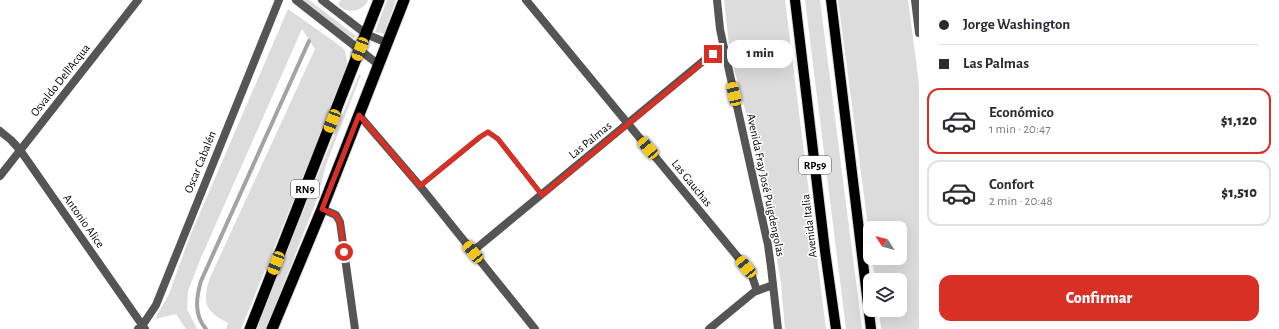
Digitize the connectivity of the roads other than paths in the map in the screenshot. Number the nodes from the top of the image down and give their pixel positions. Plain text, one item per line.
1 (138, 0) edge
2 (279, 0) edge
3 (296, 0) edge
4 (322, 0) edge
5 (379, 0) edge
6 (404, 0) edge
7 (526, 0) edge
8 (717, 0) edge
9 (796, 0) edge
10 (831, 0) edge
11 (915, 0) edge
12 (919, 33) edge
13 (366, 34) junction
14 (387, 43) junction
15 (724, 48) junction
16 (360, 49) junction
17 (378, 65) junction
18 (359, 115) junction
19 (628, 125) junction
20 (0, 131) edge
21 (20, 150) junction
22 (0, 176) edge
23 (420, 186) junction
24 (542, 195) junction
25 (322, 209) junction
26 (473, 252) junction
27 (773, 285) junction
28 (757, 291) junction
29 (142, 328) edge
30 (250, 329) edge
31 (272, 329) edge
32 (355, 329) edge
33 (535, 329) edge
34 (709, 329) edge
35 (778, 329) edge
36 (836, 329) edge
37 (870, 329) edge

1 - 21 street, Osvaldo Dell'Acqua
2 - 29 street, Oscar Cabalén
3 - 16 street
4 - 13 street
5 - 13 highway, RN9
6 - 14 highway, RN9
7 - 19 street, Las Gauchas
8 - 15 street, Avenida Fray José Puigdengolas
9 - 36 main road, Avenida Italia / RP59
10 - 37 main road
11 - 12 street
13 - 14 street
13 - 16 highway, RN9
14 - 17 highway, RN9
15 - 19 street, Las Palmas
15 - 27 street, Avenida Fray José Puigdengolas
16 - 17 street
16 - 30 highway, RN9
17 - 18 highway, RN9
18 - 23 street
18 - 25 highway, RN9
19 - 24 street, Las Palmas
19 - 28 street, Las Gauchas
20 - 21 street, Antonio Alice
21 - 22 street, Osvaldo Dell'Acqua
21 - 29 street, Antonio Alice
23 - 24 lane
23 - 26 street
24 - 26 street, Las Palmas
25 - 31 highway, RN9
25 - 32 street
26 - 33 street
27 - 28 street
27 - 35 street, Avenida Fray José Puigdengolas
28 - 34 street

